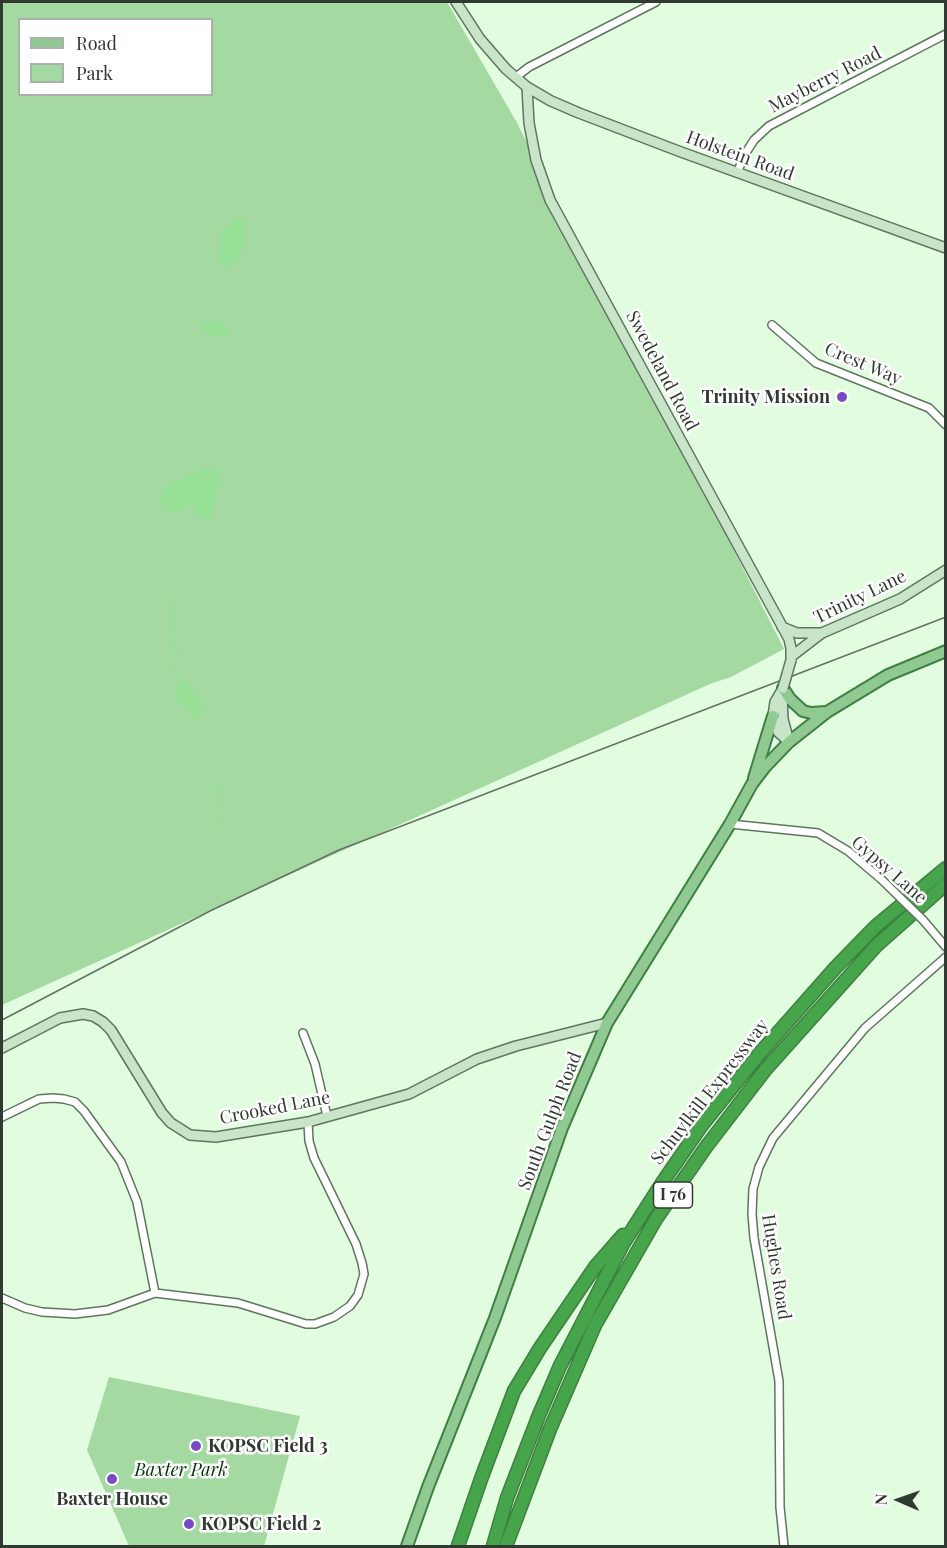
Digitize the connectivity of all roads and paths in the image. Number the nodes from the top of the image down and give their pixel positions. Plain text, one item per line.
1 (456, 2) edge
2 (656, 2) edge
3 (945, 34) edge
4 (516, 77) junction
5 (527, 87) junction
6 (737, 173) junction
7 (945, 248) edge
8 (772, 325) dead end
9 (945, 425) edge
10 (945, 570) edge
11 (782, 627) junction
12 (822, 633) junction
13 (945, 651) edge
14 (791, 658) junction
15 (783, 689) junction
16 (827, 712) junction
17 (773, 716) junction
18 (789, 741) junction
19 (752, 784) junction
20 (730, 824) junction
21 (945, 868) edge
22 (945, 885) edge
23 (945, 947) edge
24 (945, 957) edge
25 (607, 1023) junction
26 (303, 1033) dead end
27 (2, 1048) edge
28 (327, 1116) junction
29 (2, 1117) edge
30 (308, 1122) junction
31 (645, 1209) junction
32 (155, 1293) junction
33 (2, 1298) edge
34 (407, 1546) edge
35 (458, 1546) edge
36 (493, 1546) edge
37 (506, 1546) edge
38 (784, 1546) edge

1 - 4 main road
2 - 4 street
3 - 6 street, Mayberry Road
4 - 5 main road
5 - 6 main road, Holstein Road
5 - 11 main road, Swedeland Road
6 - 7 main road, Holstein Road
8 - 9 street, Crest Way
10 - 12 main road, Trinity Lane
11 - 12 main road
11 - 14 main road, Swedeland Road
12 - 14 main road, Trinity Lane
13 - 16 main road, South Gulph Road
14 - 15 main road, bridge
15 - 16 main road
15 - 17 main road
15 - 18 main road
16 - 18 main road, South Gulph Road
17 - 18 main road
17 - 19 main road
18 - 19 main road, South Gulph Road
19 - 20 main road, South Gulph Road
20 - 23 street, Gypsy Lane, bridge
20 - 25 main road, South Gulph Road
21 - 31 highway, Schuylkill Expressway / I 76
22 - 37 highway, Schuylkill Expressway / I 76
24 - 38 street, Hughes Road
25 - 28 main road, Crooked Lane
25 - 34 main road, South Gulph Road
26 - 28 street
27 - 30 main road, Crooked Lane
28 - 30 main road, Crooked Lane
29 - 32 street
30 - 32 street
31 - 35 highway
31 - 36 highway, Schuylkill Expressway / I 76
32 - 33 street

